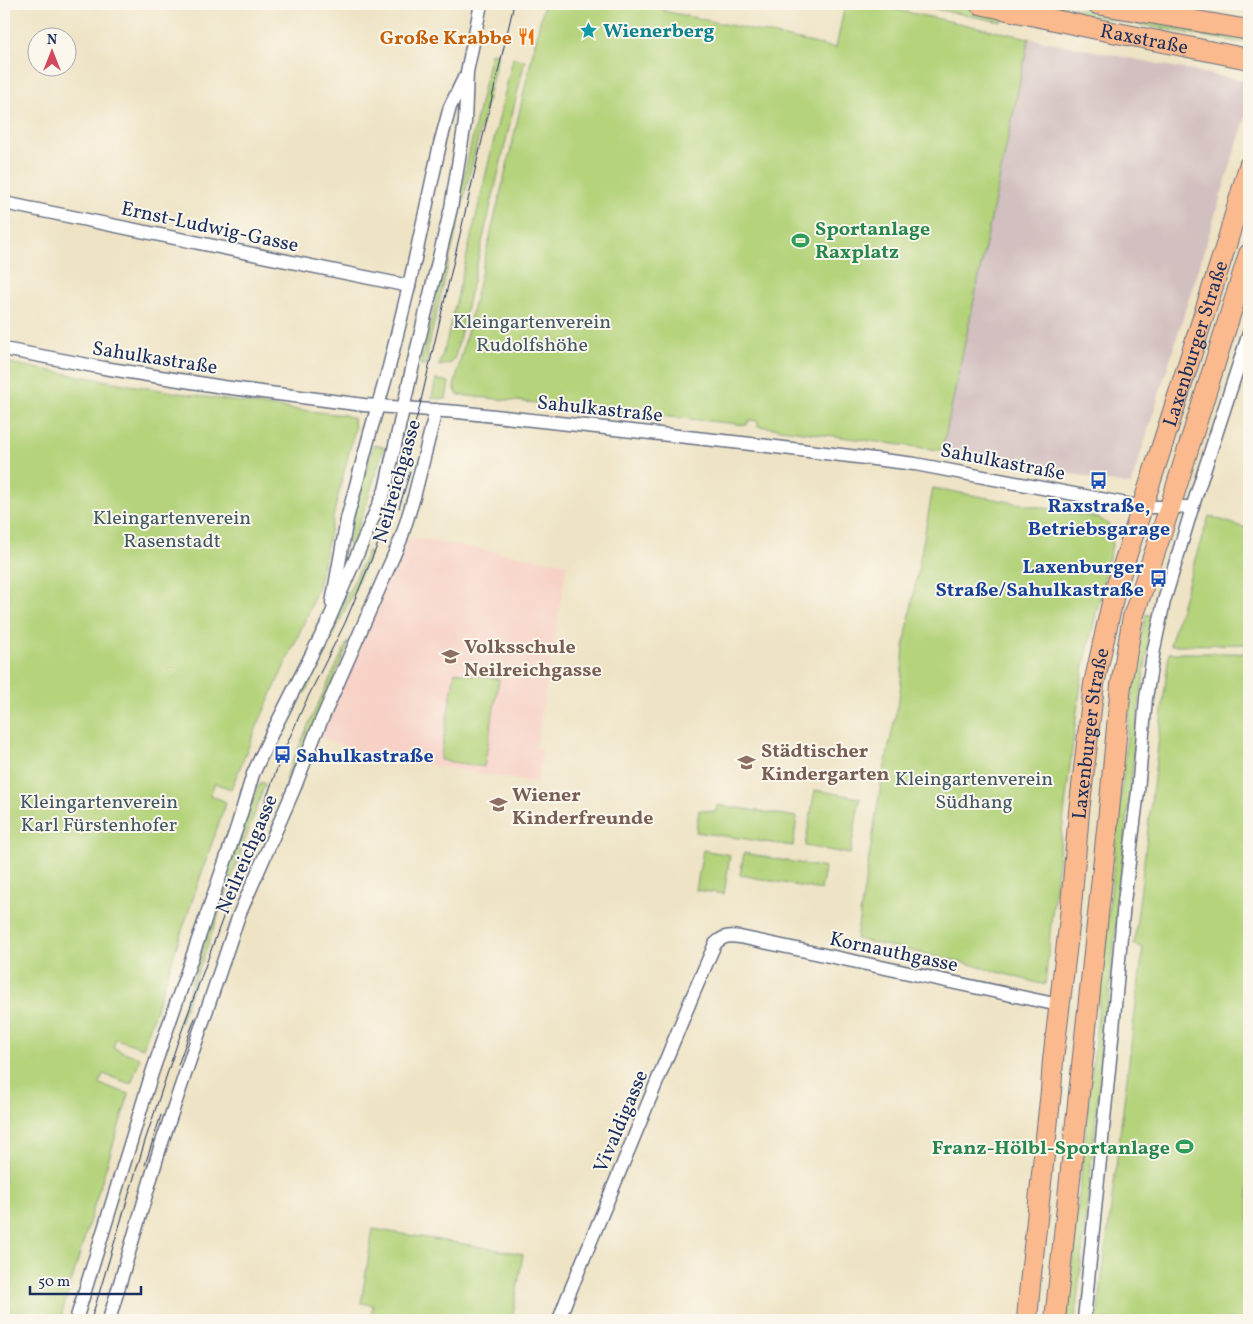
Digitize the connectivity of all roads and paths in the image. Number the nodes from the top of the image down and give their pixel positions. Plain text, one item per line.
1 (481, 4) edge
2 (980, 4) edge
3 (1097, 4) edge
4 (1249, 30) edge
5 (1249, 59) edge
6 (467, 72) junction
7 (1249, 166) edge
8 (4, 203) edge
9 (1249, 254) edge
10 (410, 286) junction
11 (1249, 332) edge
12 (4, 350) edge
13 (378, 406) junction
14 (404, 408) junction
15 (436, 410) junction
16 (1143, 507) junction
17 (1170, 507) junction
18 (1192, 507) junction
19 (328, 622) junction
20 (721, 938) joint
21 (1059, 1005) junction
22 (76, 1320) edge
23 (109, 1320) edge
24 (559, 1320) edge
25 (1027, 1320) edge
26 (1055, 1320) edge
27 (1084, 1320) edge

1 - 6 street, Neilreichgasse
2 - 5 main road, Raxstraße
3 - 4 main road, Raxstraße
6 - 10 street, Neilreichgasse
6 - 14 street, Neilreichgasse
7 - 16 main road, Laxenburger Straße
8 - 10 street, Ernst-Ludwig-Gasse
9 - 17 main road, Laxenburger Straße
10 - 13 street, Neilreichgasse
11 - 18 street
12 - 13 street, Sahulkastraße
13 - 14 street, Sahulkastraße
13 - 19 street, Neilreichgasse
14 - 15 street, Sahulkastraße
14 - 19 street, Neilreichgasse
15 - 16 street, Sahulkastraße
15 - 23 street, Neilreichgasse
16 - 17 street, Sahulkastraße
16 - 21 main road, Laxenburger Straße
17 - 18 street, Sahulkastraße
17 - 26 main road, Laxenburger Straße
18 - 27 street
19 - 22 street, Neilreichgasse
20 - 21 street, Kornauthgasse
20 - 24 street, Vivaldigasse
21 - 25 main road, Laxenburger Straße

